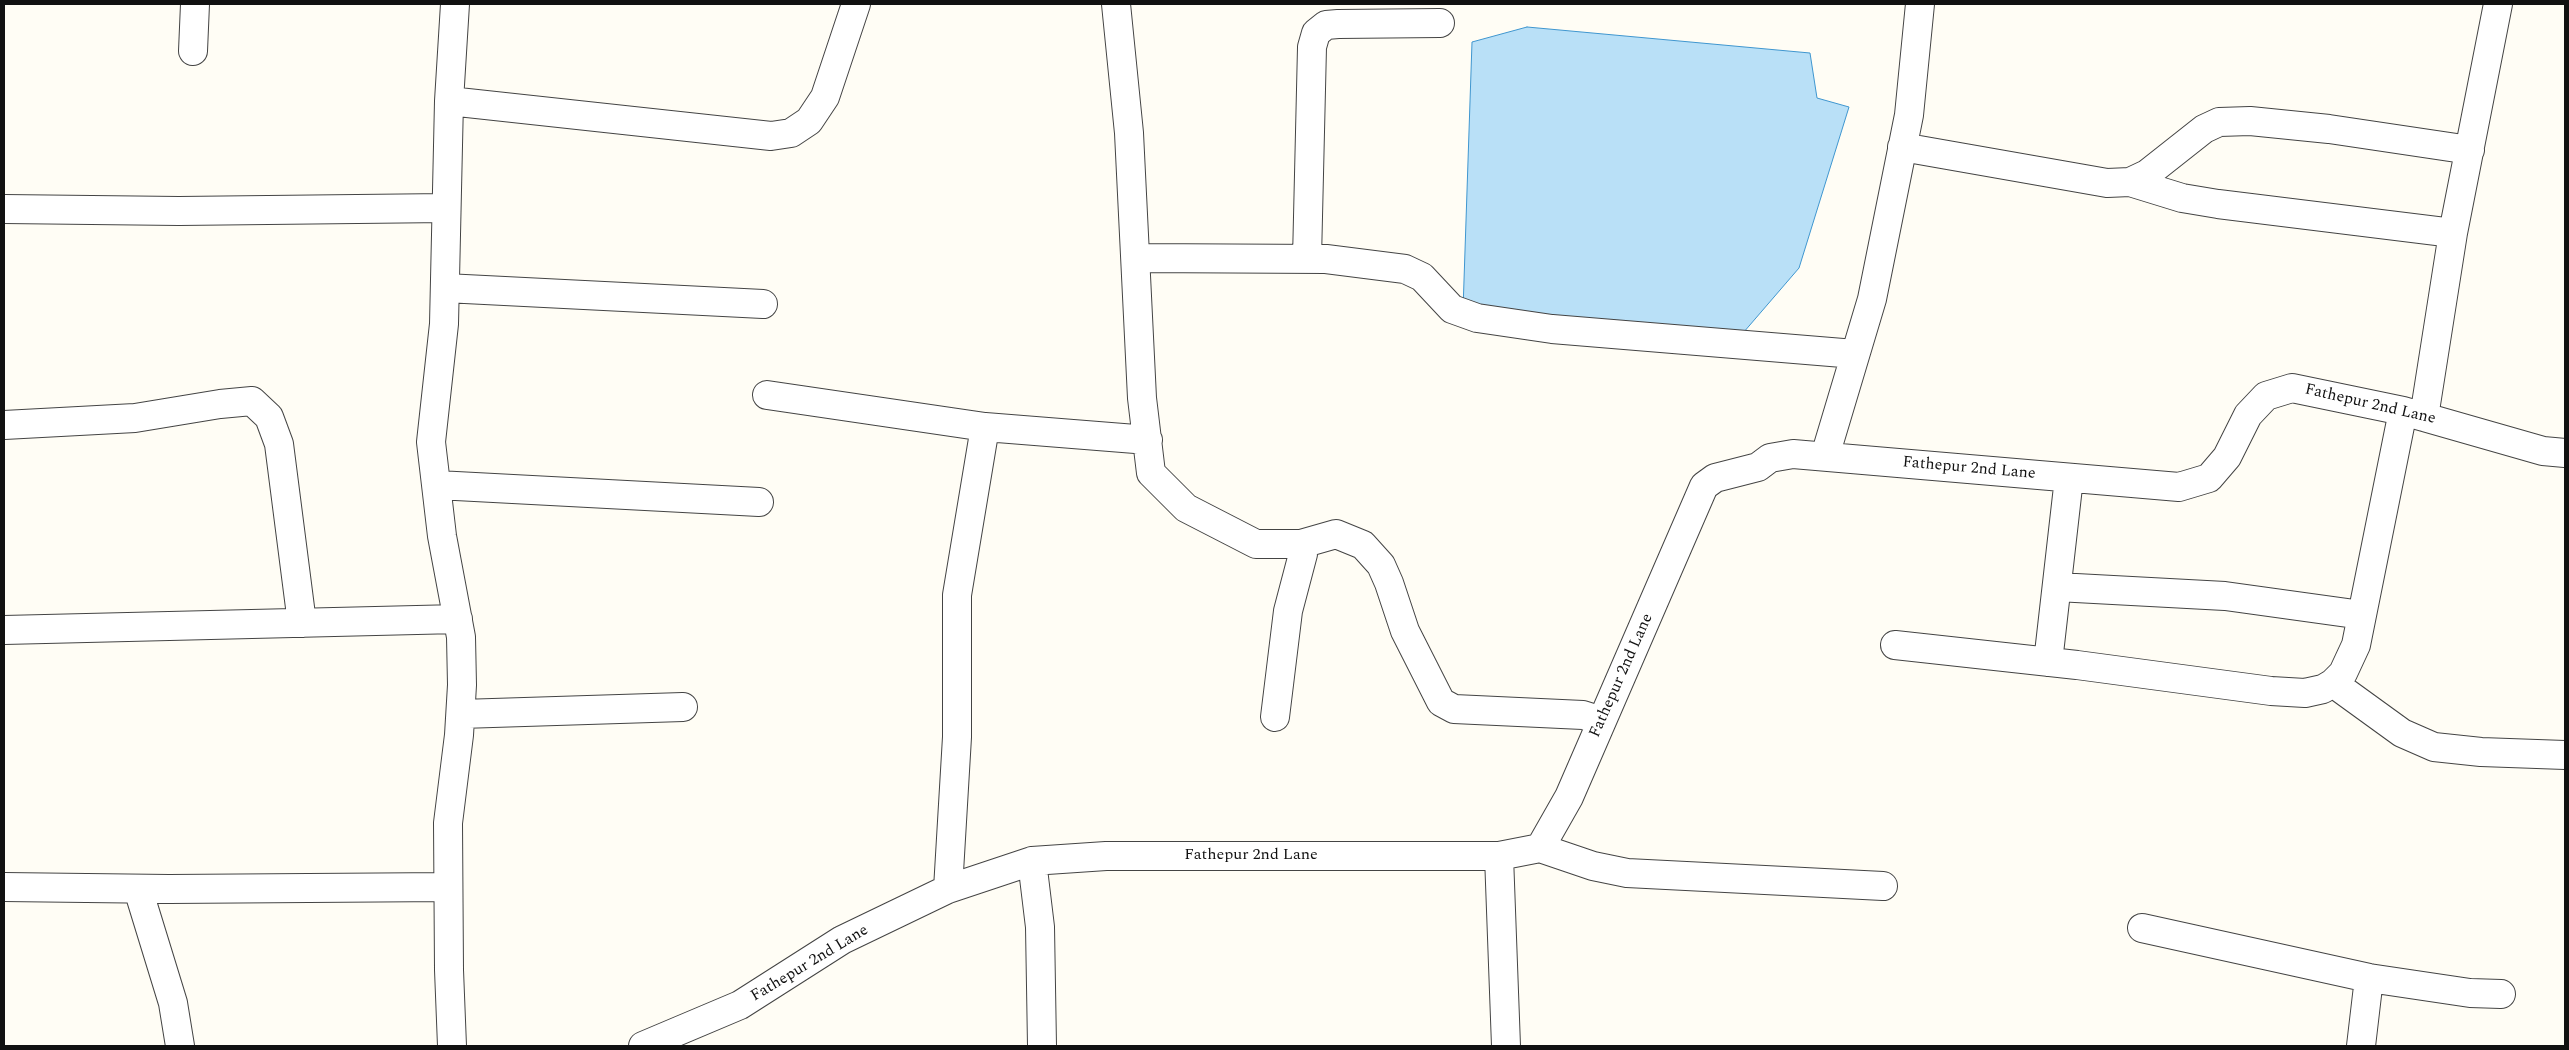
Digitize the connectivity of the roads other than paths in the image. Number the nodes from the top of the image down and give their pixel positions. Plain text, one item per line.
1 (195, 4) edge
2 (455, 4) edge
3 (856, 4) edge
4 (1116, 4) edge
5 (1920, 4) edge
6 (2498, 4) edge
7 (1440, 24) dead end
8 (193, 51) dead end
9 (449, 101) junction
10 (1902, 146) junction
11 (2470, 150) junction
12 (2130, 182) junction
13 (446, 208) junction
14 (4, 209) edge
15 (2453, 233) junction
16 (1136, 258) junction
17 (1307, 259) junction
18 (445, 288) junction
19 (763, 304) dead end
20 (1855, 354) junction
21 (766, 396) dead end
22 (2414, 414) junction
23 (4, 425) edge
24 (985, 427) junction
25 (1148, 440) junction
26 (2565, 453) edge
27 (1825, 456) junction
28 (2069, 478) junction
29 (438, 485) junction
30 (759, 502) dead end
31 (1301, 544) junction
32 (2056, 587) junction
33 (2362, 615) junction
34 (458, 619) junction
35 (302, 623) junction
36 (4, 630) edge
37 (1895, 646) dead end
38 (2048, 662) junction
39 (2333, 683) junction
40 (683, 707) dead end
41 (461, 714) junction
42 (1275, 717) dead end
43 (1602, 721) junction
44 (2565, 756) edge
45 (1540, 848) junction
46 (1499, 856) junction
47 (1032, 861) junction
48 (1883, 886) dead end
49 (4, 887) edge
50 (448, 887) junction
51 (138, 889) junction
52 (948, 889) junction
53 (2142, 928) dead end
54 (2369, 978) junction
55 (2501, 994) dead end
56 (180, 1046) edge
57 (452, 1046) edge
58 (643, 1046) edge
59 (1042, 1046) edge
60 (1506, 1046) edge
61 (2361, 1046) edge

1 - 8 street
2 - 9 street
3 - 9 street
4 - 16 street
5 - 10 street
6 - 11 street
7 - 17 street
9 - 13 street
10 - 12 street
10 - 20 street
11 - 12 street
11 - 15 street
12 - 15 street
13 - 14 street
13 - 18 street
15 - 22 street
16 - 17 street
16 - 25 street
17 - 20 street
18 - 19 street
18 - 29 street
20 - 27 street
21 - 24 street
22 - 26 street, Fathepur 2nd Lane
22 - 28 street, Fathepur 2nd Lane
22 - 33 street
23 - 35 street
24 - 25 street
24 - 52 street
25 - 31 street
27 - 28 street, Fathepur 2nd Lane
27 - 43 street, Fathepur 2nd Lane
28 - 32 street
29 - 30 street
29 - 34 street
31 - 42 street
31 - 43 street
32 - 33 street
32 - 38 street
33 - 39 street
34 - 35 street
34 - 41 street
35 - 36 street
37 - 38 street
38 - 39 street
39 - 44 street
40 - 41 street
41 - 50 street
43 - 45 street, Fathepur 2nd Lane
45 - 46 street, Fathepur 2nd Lane
45 - 48 street
46 - 47 street, Fathepur 2nd Lane
46 - 60 street
47 - 52 street, Fathepur 2nd Lane
47 - 59 street
49 - 51 street
50 - 51 street
50 - 57 street
51 - 56 street
52 - 58 street, Fathepur 2nd Lane
53 - 54 street
54 - 55 street
54 - 61 street

